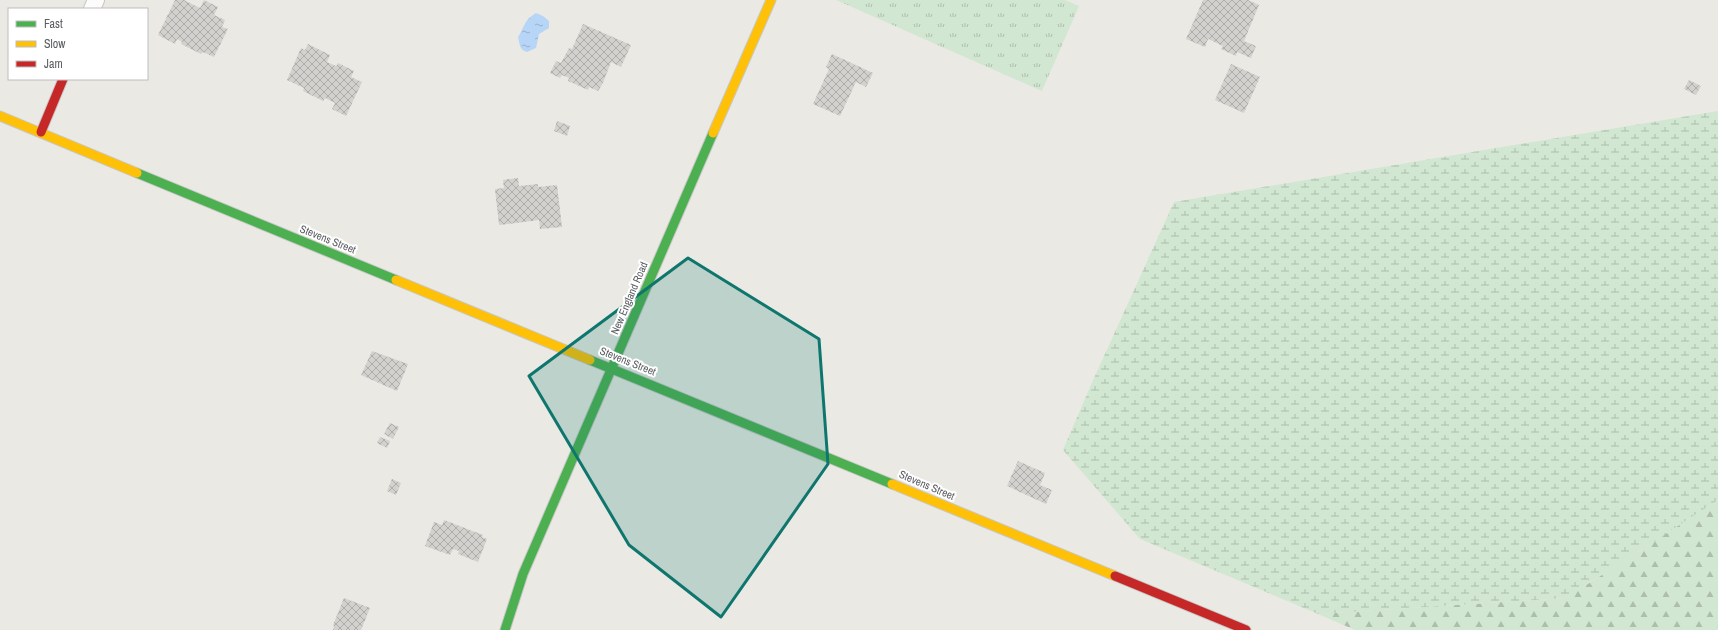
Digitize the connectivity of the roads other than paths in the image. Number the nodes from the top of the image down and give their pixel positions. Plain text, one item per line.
1 (771, 0) edge
2 (63, 80) edge
3 (0, 116) edge
4 (40, 132) junction
5 (612, 367) junction
6 (505, 630) edge
7 (1246, 630) edge

1 - 5 street, New England Road
2 - 4 street
3 - 4 street, Stevens Street
4 - 5 street, Stevens Street
5 - 6 street, New England Road
5 - 7 street, Stevens Street

